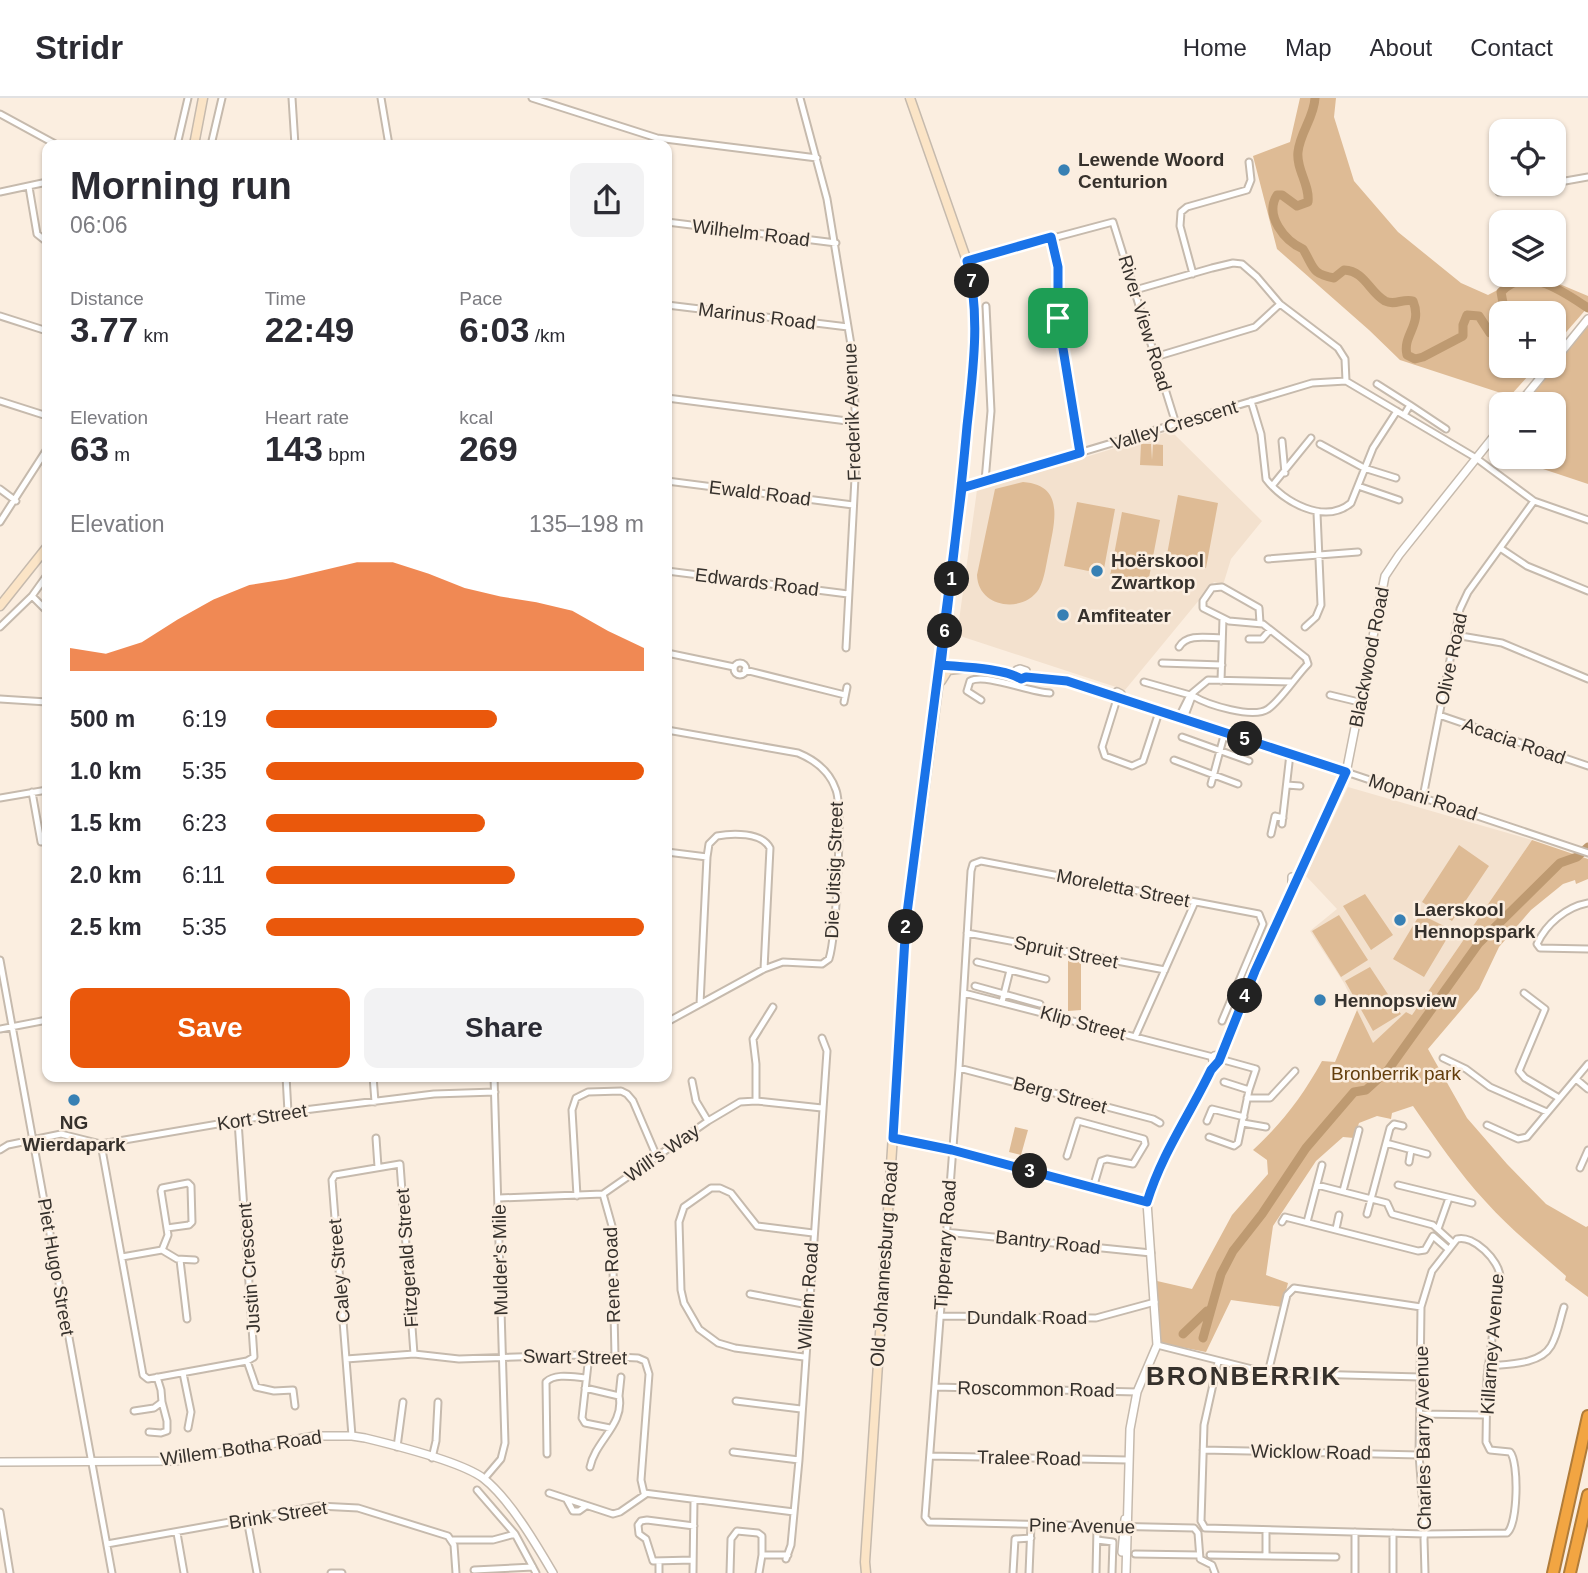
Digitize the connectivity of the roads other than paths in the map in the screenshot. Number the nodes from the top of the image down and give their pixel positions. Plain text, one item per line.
1 (188, 98) edge
2 (203, 98) edge
3 (222, 98) edge
4 (292, 98) edge
5 (381, 98) edge
6 (531, 98) edge
7 (800, 98) edge
8 (910, 98) edge
9 (0, 114) edge
10 (48, 140) edge
11 (178, 140) edge
12 (195, 140) edge
13 (212, 140) edge
14 (295, 140) edge
15 (388, 140) edge
16 (817, 158) junction
17 (1249, 162) dead end
18 (1588, 177) edge
19 (1566, 181) edge
20 (42, 184) edge
21 (29, 187) junction
22 (0, 192) edge
23 (672, 223) edge
24 (1051, 237) junction
25 (42, 238) edge
26 (836, 243) junction
27 (967, 261) junction
28 (1193, 274) junction
29 (1136, 290) junction
30 (1280, 304) junction
31 (672, 306) edge
32 (986, 306) dead end
33 (0, 316) edge
34 (1587, 320) edge
35 (848, 327) junction
36 (42, 329) edge
37 (1566, 346) edge
38 (1155, 358) junction
39 (1540, 378) edge
40 (1346, 381) junction
41 (1377, 384) dead end
42 (1529, 392) edge
43 (672, 399) edge
44 (0, 401) edge
45 (1251, 401) junction
46 (1410, 405) junction
47 (1397, 411) junction
48 (42, 414) edge
49 (1404, 415) junction
50 (855, 422) junction
51 (1175, 424) junction
52 (1447, 429) dead end
53 (1311, 438) dead end
54 (1282, 441) dead end
55 (1489, 442) edge
56 (1320, 444) dead end
57 (1080, 453) junction
58 (42, 457) edge
59 (1476, 458) junction
60 (1364, 468) junction
61 (1285, 473) junction
62 (1396, 478) dead end
63 (985, 481) junction
64 (672, 482) edge
65 (1272, 486) junction
66 (1358, 486) junction
67 (962, 488) junction
68 (0, 489) edge
69 (1399, 500) dead end
70 (16, 501) junction
71 (1534, 501) junction
72 (853, 505) junction
73 (1317, 513) junction
74 (1588, 520) edge
75 (0, 523) edge
76 (1500, 548) junction
77 (1358, 552) dead end
78 (42, 553) edge
79 (1319, 554) junction
80 (1268, 559) dead end
81 (672, 572) edge
82 (42, 582) edge
83 (1588, 591) edge
84 (848, 594) junction
85 (32, 596) junction
86 (0, 606) edge
87 (42, 606) edge
88 (1223, 618) junction
89 (1260, 623) junction
90 (0, 627) edge
91 (1305, 627) dead end
92 (1270, 629) junction
93 (1455, 635) junction
94 (1222, 638) junction
95 (1249, 639) dead end
96 (1180, 647) dead end
97 (846, 648) dead end
98 (672, 654) edge
99 (941, 663) junction
100 (1162, 663) dead end
101 (1222, 665) junction
102 (966, 668) junction
103 (1206, 670) junction
104 (1021, 675) junction
105 (1588, 679) edge
106 (1221, 681) junction
107 (1144, 682) dead end
108 (1205, 682) junction
109 (1292, 682) junction
110 (847, 687) dead end
111 (1018, 688) junction
112 (937, 691) junction
113 (1050, 693) dead end
114 (845, 695) junction
115 (1192, 695) junction
116 (1330, 695) dead end
117 (1118, 696) junction
118 (0, 699) edge
119 (981, 700) dead end
120 (42, 702) edge
121 (844, 702) dead end
122 (1359, 702) junction
123 (1159, 712) junction
124 (1439, 715) junction
125 (1180, 717) junction
126 (672, 731) edge
127 (1225, 732) junction
128 (1182, 737) dead end
129 (1219, 750) junction
130 (1290, 754) junction
131 (1174, 760) dead end
132 (1250, 761) dead end
133 (1588, 766) edge
134 (1344, 772) junction
135 (1214, 775) junction
136 (1212, 784) dead end
137 (1237, 784) dead end
138 (1287, 785) junction
139 (1300, 786) dead end
140 (42, 791) edge
141 (32, 792) junction
142 (1423, 797) junction
143 (0, 798) edge
144 (1270, 834) dead end
145 (41, 842) dead end
146 (672, 853) edge
147 (1588, 853) edge
148 (707, 857) junction
149 (981, 861) joint
150 (1195, 902) junction
151 (1588, 903) edge
152 (967, 933) junction
153 (1588, 949) edge
154 (0, 960) edge
155 (977, 962) dead end
156 (764, 969) junction
157 (1010, 970) junction
158 (1165, 970) junction
159 (1046, 979) dead end
160 (975, 986) dead end
161 (964, 993) junction
162 (1524, 993) dead end
163 (1004, 994) junction
164 (1002, 1002) junction
165 (700, 1004) junction
166 (1040, 1004) dead end
167 (773, 1007) dead end
168 (672, 1019) edge
169 (42, 1021) edge
170 (1222, 1021) dead end
171 (12, 1026) junction
172 (0, 1029) edge
173 (1135, 1037) junction
174 (822, 1038) dead end
175 (1443, 1058) dead end
176 (1217, 1060) junction
177 (1588, 1063) edge
178 (959, 1068) junction
179 (1296, 1071) dead end
180 (1576, 1079) junction
181 (692, 1081) dead end
182 (286, 1082) edge
183 (373, 1082) edge
184 (494, 1082) edge
185 (1224, 1082) dead end
186 (1588, 1089) edge
187 (1249, 1090) junction
188 (495, 1092) junction
189 (1247, 1098) junction
190 (1559, 1098) junction
191 (756, 1101) junction
192 (375, 1102) junction
193 (822, 1108) junction
194 (288, 1112) junction
195 (1547, 1112) junction
196 (1243, 1120) junction
197 (238, 1121) junction
198 (708, 1121) junction
199 (1207, 1121) dead end
200 (1160, 1123) dead end
201 (1487, 1125) dead end
202 (1403, 1126) dead end
203 (1266, 1127) dead end
204 (1359, 1130) dead end
205 (376, 1138) dead end
206 (893, 1138) junction
207 (1209, 1138) dead end
208 (32, 1139) junction
209 (1386, 1143) junction
210 (100, 1144) junction
211 (0, 1150) edge
212 (952, 1150) junction
213 (1411, 1150) junction
214 (1588, 1150) edge
215 (1427, 1154) dead end
216 (1067, 1156) dead end
217 (657, 1157) junction
218 (1409, 1162) dead end
219 (400, 1163) joint
220 (1322, 1165) dead end
221 (378, 1167) junction
222 (1580, 1168) dead end
223 (1317, 1185) junction
224 (1398, 1185) dead end
225 (1093, 1188) junction
226 (1343, 1191) junction
227 (603, 1194) junction
228 (577, 1196) junction
229 (499, 1198) junction
230 (1449, 1198) junction
231 (1372, 1199) junction
232 (1147, 1202) junction
233 (1472, 1203) dead end
234 (1367, 1214) dead end
235 (1339, 1215) dead end
236 (1310, 1220) junction
237 (1282, 1222) dead end
238 (167, 1228) junction
239 (1338, 1229) junction
240 (945, 1232) junction
241 (813, 1233) junction
242 (1435, 1233) junction
243 (1365, 1235) junction
244 (1466, 1238) joint
245 (1453, 1243) junction
246 (1366, 1245) dead end
247 (1427, 1248) junction
248 (1448, 1249) junction
249 (162, 1250) junction
250 (1151, 1253) junction
251 (1429, 1256) dead end
252 (122, 1257) junction
253 (195, 1259) dead end
254 (180, 1260) junction
255 (750, 1294) dead end
256 (1155, 1303) junction
257 (808, 1305) junction
258 (1421, 1307) junction
259 (1564, 1307) dead end
260 (940, 1316) junction
261 (187, 1319) dead end
262 (1157, 1345) junction
263 (414, 1354) junction
264 (589, 1355) junction
265 (615, 1356) junction
266 (502, 1357) junction
267 (804, 1357) junction
268 (346, 1359) junction
269 (247, 1362) junction
270 (1218, 1362) junction
271 (1488, 1367) junction
272 (183, 1373) junction
273 (1268, 1373) junction
274 (157, 1377) junction
275 (621, 1377) dead end
276 (1420, 1377) junction
277 (586, 1378) junction
278 (935, 1387) junction
279 (584, 1388) junction
280 (1137, 1392) junction
281 (619, 1396) junction
282 (736, 1401) dead end
283 (162, 1402) junction
284 (403, 1402) dead end
285 (438, 1402) dead end
286 (295, 1406) dead end
287 (801, 1409) junction
288 (134, 1410) dead end
289 (1420, 1414) junction
290 (1485, 1415) junction
291 (1588, 1416) edge
292 (188, 1428) dead end
293 (610, 1428) junction
294 (149, 1432) dead end
295 (352, 1436) junction
296 (397, 1447) junction
297 (1203, 1450) junction
298 (733, 1452) dead end
299 (547, 1454) dead end
300 (1419, 1455) junction
301 (930, 1456) junction
302 (432, 1458) junction
303 (799, 1460) junction
304 (1128, 1460) junction
305 (92, 1461) junction
306 (0, 1462) edge
307 (590, 1467) dead end
308 (484, 1479) junction
309 (477, 1490) dead end
310 (549, 1493) dead end
311 (646, 1493) junction
312 (1588, 1495) edge
313 (694, 1500) junction
314 (925, 1510) joint
315 (0, 1512) edge
316 (794, 1512) junction
317 (247, 1519) junction
318 (1031, 1525) junction
319 (694, 1526) junction
320 (1097, 1527) junction
321 (1126, 1527) junction
322 (1266, 1530) junction
323 (1355, 1532) junction
324 (177, 1533) junction
325 (1393, 1533) junction
326 (515, 1534) junction
327 (1425, 1534) junction
328 (1031, 1538) junction
329 (452, 1539) junction
330 (1097, 1540) junction
331 (107, 1544) junction
332 (1014, 1552) junction
333 (1030, 1552) junction
334 (1097, 1553) junction
335 (1114, 1554) junction
336 (1135, 1554) dead end
337 (762, 1555) junction
338 (1199, 1555) junction
339 (1210, 1555) dead end
340 (1266, 1556) junction
341 (1336, 1558) dead end
342 (693, 1560) junction
343 (659, 1561) junction
344 (533, 1566) junction
345 (474, 1570) dead end
346 (1013, 1570) edge
347 (1029, 1570) edge
348 (1096, 1570) edge
349 (1119, 1571) edge
350 (10, 1573) edge
351 (112, 1573) edge
352 (184, 1573) edge
353 (257, 1573) edge
354 (331, 1573) edge
355 (342, 1573) edge
356 (456, 1573) edge
357 (536, 1573) edge
358 (553, 1573) edge
359 (659, 1573) edge
360 (693, 1573) edge
361 (730, 1573) edge
362 (759, 1573) edge
363 (864, 1573) edge
364 (1215, 1573) edge
365 (1355, 1573) edge
366 (1393, 1573) edge
367 (1424, 1573) edge
368 (1553, 1573) edge
369 (1570, 1573) edge

1 - 11 street
2 - 12 main road
3 - 13 street
4 - 14 street
5 - 15 street
6 - 16 street
7 - 16 street, Frederik Avenue
8 - 27 main road, Old Johannesburg Road
9 - 10 street
16 - 26 street, Frederik Avenue
17 - 28 street
18 - 19 street
20 - 21 street
21 - 22 street
21 - 25 street
23 - 26 street, Wilhelm Road
24 - 27 street
24 - 29 street, River View Road
24 - 57 street
26 - 35 street, Frederik Avenue
27 - 67 main road, Old Johannesburg Road
28 - 29 street
28 - 30 street
29 - 38 street, River View Road
30 - 38 street
30 - 40 street
31 - 35 street, Marinus Road
32 - 63 street
33 - 36 street
34 - 37 street
35 - 50 street, Frederik Avenue
38 - 51 street, River View Road
39 - 42 street
40 - 45 street, Valley Crescent
40 - 47 street
41 - 46 street
43 - 50 street
44 - 48 street
45 - 51 street, Valley Crescent
45 - 65 street
46 - 49 street
46 - 52 street
47 - 49 street
47 - 60 street
49 - 59 street
50 - 72 street, Frederik Avenue
51 - 57 street, Valley Crescent
53 - 61 street
54 - 61 street
55 - 59 street, Blackwood Road
56 - 60 street
57 - 63 street, Valley Crescent
58 - 70 street
59 - 71 street
59 - 122 street, Blackwood Road
60 - 62 street
60 - 66 street
61 - 65 street
63 - 67 street, Valley Crescent
64 - 72 street, Ewald Road
65 - 73 street
66 - 69 street
66 - 73 street
67 - 99 main road, Old Johannesburg Road
68 - 70 street
70 - 75 street
71 - 74 street
71 - 76 street, Olive Road
72 - 84 street, Frederik Avenue
73 - 79 street
76 - 83 street
76 - 93 street, Olive Road
77 - 79 street
78 - 86 main road
79 - 80 street
79 - 91 street
81 - 84 street, Edwards Road
82 - 85 street
84 - 97 street, Frederik Avenue
85 - 87 street
85 - 90 street
88 - 89 street
88 - 89 street
88 - 94 street
89 - 92 street
92 - 95 street
92 - 109 street
93 - 105 street
93 - 124 street, Olive Road
94 - 96 street
94 - 101 street
98 - 114 street
99 - 102 street, Mopani Road
99 - 104 street, Mopani Road
99 - 112 main road, Old Johannesburg Road
100 - 103 street
101 - 103 street
101 - 106 street
102 - 104 street, Mopani Road
102 - 112 main road
103 - 108 street
104 - 111 street
104 - 117 street, Mopani Road
106 - 108 street
106 - 109 street
107 - 115 street
108 - 115 street
109 - 115 street
110 - 114 street
111 - 113 street
111 - 119 street
112 - 206 main road, Old Johannesburg Road
114 - 121 street
115 - 125 street
116 - 122 street
117 - 123 street, Mopani Road
117 - 123 street
117 - 125 street, Mopani Road
118 - 120 street
122 - 134 street, Blackwood Road
123 - 125 street, Mopani Road
124 - 133 street, Acacia Road
124 - 142 street, Olive Road
125 - 127 street, Mopani Road
126 - 156 street, Die Uitsig Street
127 - 129 street
127 - 130 street, Mopani Road
128 - 129 street
129 - 132 street
129 - 135 street
130 - 134 street, Mopani Road
130 - 138 street
131 - 135 street
134 - 142 street, Mopani Road
134 - 176 street, Blackwood Road
135 - 136 street
135 - 137 street
138 - 139 street
138 - 144 street
140 - 141 street
141 - 143 street
141 - 145 street
142 - 147 street, Mopani Road
146 - 148 street
148 - 156 street
148 - 165 street
149 - 150 street, Moreletta Street
149 - 152 street, Tipperary Road
150 - 158 street
150 - 170 street, Moreletta Street
151 - 153 street
152 - 158 street, Spruit Street
152 - 161 street, Tipperary Road
154 - 171 street, Piet Hugo Street
155 - 157 street
156 - 165 street, Die Uitsig Street
157 - 159 street
157 - 163 street
158 - 173 street
160 - 163 street
161 - 164 street, Klip Street
161 - 178 street, Tipperary Road
162 - 190 street
163 - 164 street
163 - 166 street
164 - 173 street, Klip Street
165 - 168 street, Die Uitsig Street
167 - 191 street
169 - 171 street
171 - 172 street
171 - 208 street, Piet Hugo Street
173 - 176 street, Klip Street
174 - 193 street, Willem Road
175 - 195 street
176 - 187 street, Klip Street
176 - 232 street, Blackwood Road
177 - 180 street
178 - 200 street, Berg Street
178 - 212 street, Tipperary Road
179 - 189 street
180 - 186 street
180 - 190 street
181 - 198 street
182 - 194 street
183 - 192 street
184 - 188 street, Mulder's Mile
185 - 187 street
187 - 189 street
188 - 192 street, Kort Street
188 - 229 street, Mulder's Mile
189 - 196 street
190 - 195 street
191 - 193 street, Will's Way
191 - 198 street, Will's Way
192 - 194 street, Kort Street
193 - 241 street, Willem Road
194 - 197 street, Kort Street
195 - 201 street
196 - 199 street
196 - 203 street
196 - 207 street
197 - 210 street, Kort Street
197 - 269 street, Justin Crescent
198 - 217 street, Will's Way
202 - 209 street
204 - 226 street
205 - 221 street
206 - 212 street
206 - 363 main road, Old Johannesburg Road
208 - 210 street, Kort Street
208 - 211 street, Kort Street
208 - 305 street, Piet Hugo Street
209 - 213 street
209 - 231 street
210 - 252 street
212 - 225 street
212 - 240 street, Tipperary Road
213 - 215 street
213 - 218 street
214 - 222 street
216 - 225 street
217 - 227 street, Will's Way
217 - 228 street
219 - 221 street, Caley Street
219 - 263 street, Fitzgerald Street
220 - 223 street
221 - 268 street, Caley Street
223 - 226 street
223 - 236 street
224 - 230 street
225 - 232 street
226 - 231 street
227 - 228 street, Will's Way
227 - 265 street, Rene Road
228 - 229 street, Will's Way
229 - 266 street, Mulder's Mile
230 - 233 street
230 - 242 street
231 - 234 street
231 - 242 street
232 - 250 street
235 - 239 street
236 - 237 street
236 - 239 street
238 - 238 street
238 - 249 street
239 - 243 street
240 - 250 street, Bantry Road
240 - 260 street, Tipperary Road
241 - 257 street, Willem Road
241 - 267 street
242 - 245 street
242 - 247 street
242 - 248 street
243 - 246 street
243 - 247 street
244 - 245 street, Charles Barry Avenue
244 - 271 street, Killarney Avenue
245 - 248 street, Charles Barry Avenue
247 - 251 street
248 - 258 street, Charles Barry Avenue
249 - 252 street
249 - 254 street
250 - 256 street
252 - 274 street
253 - 254 street
254 - 261 street
255 - 257 street
256 - 260 street, Dundalk Road
256 - 262 street
257 - 267 street, Willem Road
258 - 273 street
258 - 276 street, Charles Barry Avenue
259 - 271 street
260 - 278 street, Tipperary Road
262 - 270 street
262 - 280 street
263 - 266 street, Swart Street
263 - 268 street, Swart Street
264 - 265 street, Swart Street
264 - 266 street, Swart Street
264 - 277 street
265 - 311 street, Swart Street
266 - 308 street, Mulder's Mile
267 - 287 street, Willem Road
268 - 295 street, Caley Street
269 - 272 street, Justin Crescent
269 - 286 street
270 - 273 street
270 - 297 street
271 - 290 street, Killarney Avenue
272 - 274 street, Justin Crescent
272 - 292 street
273 - 276 street
274 - 283 street
275 - 281 street
276 - 289 street, Charles Barry Avenue
277 - 279 street
277 - 299 street
278 - 280 street, Roscommon Road
278 - 301 street, Tipperary Road
279 - 281 street
279 - 293 street
280 - 304 street
281 - 293 street
282 - 287 street
283 - 288 street
283 - 294 street
284 - 296 street
285 - 302 street
287 - 303 street, Willem Road
289 - 290 street
289 - 300 street, Charles Barry Avenue
290 - 327 street, Killarney Avenue
291 - 368 highway
293 - 307 street
295 - 296 street, Willem Botha Road
295 - 305 street, Willem Botha Road
296 - 302 street, Willem Botha Road
297 - 300 street, Wicklow Road
297 - 322 street
298 - 303 street
300 - 327 street, Charles Barry Avenue
301 - 304 street, Tralee Road
301 - 314 street, Tipperary Road
302 - 308 street, Willem Botha Road
303 - 316 street, Willem Road
304 - 321 street
305 - 306 street, Willem Botha Road
305 - 331 street, Piet Hugo Street
308 - 358 street, Willem Botha Road
309 - 326 street
310 - 311 street
311 - 313 street
312 - 369 highway
313 - 316 street
313 - 319 street
314 - 318 street, Pine Avenue
315 - 350 street
316 - 337 street, Willem Road
317 - 324 street, Brink Street
317 - 329 street, Brink Street
317 - 353 street
318 - 320 street, Pine Avenue
318 - 328 street
319 - 342 street
319 - 343 street
320 - 321 street, Pine Avenue
320 - 330 street
321 - 338 street, Pine Avenue
321 - 349 street
322 - 323 street
322 - 340 street
323 - 325 street
323 - 365 street
324 - 331 street, Brink Street
324 - 352 street
325 - 327 street
325 - 366 street
326 - 329 street, Brink Street
326 - 344 street
327 - 367 street, Charles Barry Avenue
328 - 332 street
328 - 333 street
329 - 356 street
330 - 334 street
330 - 335 street
331 - 351 street, Piet Hugo Street
332 - 333 street
332 - 346 street
333 - 347 street
334 - 335 street
334 - 348 street
335 - 349 street
336 - 338 street
337 - 361 street
337 - 362 street
338 - 364 street, Pine Avenue
339 - 340 street
340 - 341 street
342 - 343 street
342 - 360 street
343 - 359 street
344 - 345 street
344 - 357 street
346 - 347 street
348 - 349 street
354 - 355 street

